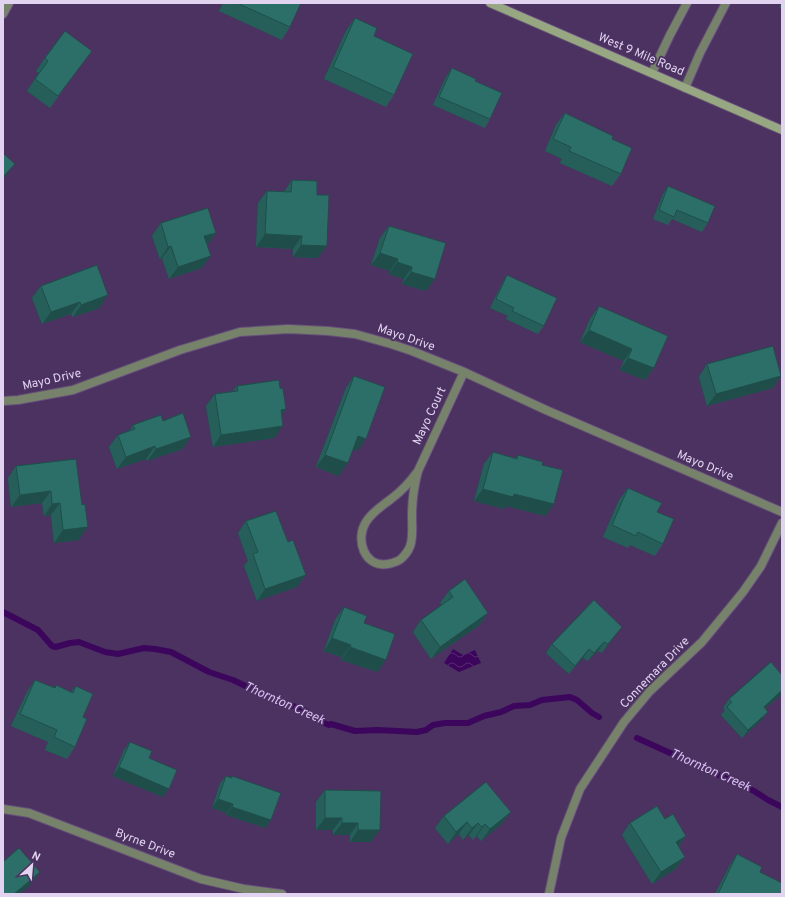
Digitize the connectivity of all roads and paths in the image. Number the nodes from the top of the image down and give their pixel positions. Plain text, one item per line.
1 (9, 3) edge
2 (490, 3) edge
3 (687, 3) edge
4 (726, 3) edge
5 (3, 14) edge
6 (652, 73) junction
7 (685, 88) junction
8 (782, 130) edge
9 (464, 372) junction
10 (3, 401) edge
11 (418, 471) junction
12 (782, 512) edge
13 (782, 523) edge
14 (3, 809) edge
15 (230, 885) junction
16 (229, 894) edge
17 (282, 894) edge
18 (549, 894) edge

1 - 5 street
2 - 6 street, West 9 Mile Road
3 - 6 street
4 - 7 street
6 - 7 street, West 9 Mile Road
7 - 8 street, West 9 Mile Road
9 - 10 street, Mayo Drive
9 - 11 street, Mayo Court
9 - 12 street, Mayo Drive
11 - 11 street, Mayo Court
13 - 18 street, Connemara Drive
14 - 15 street, Byrne Drive
15 - 16 street
15 - 17 street, Byrne Drive

